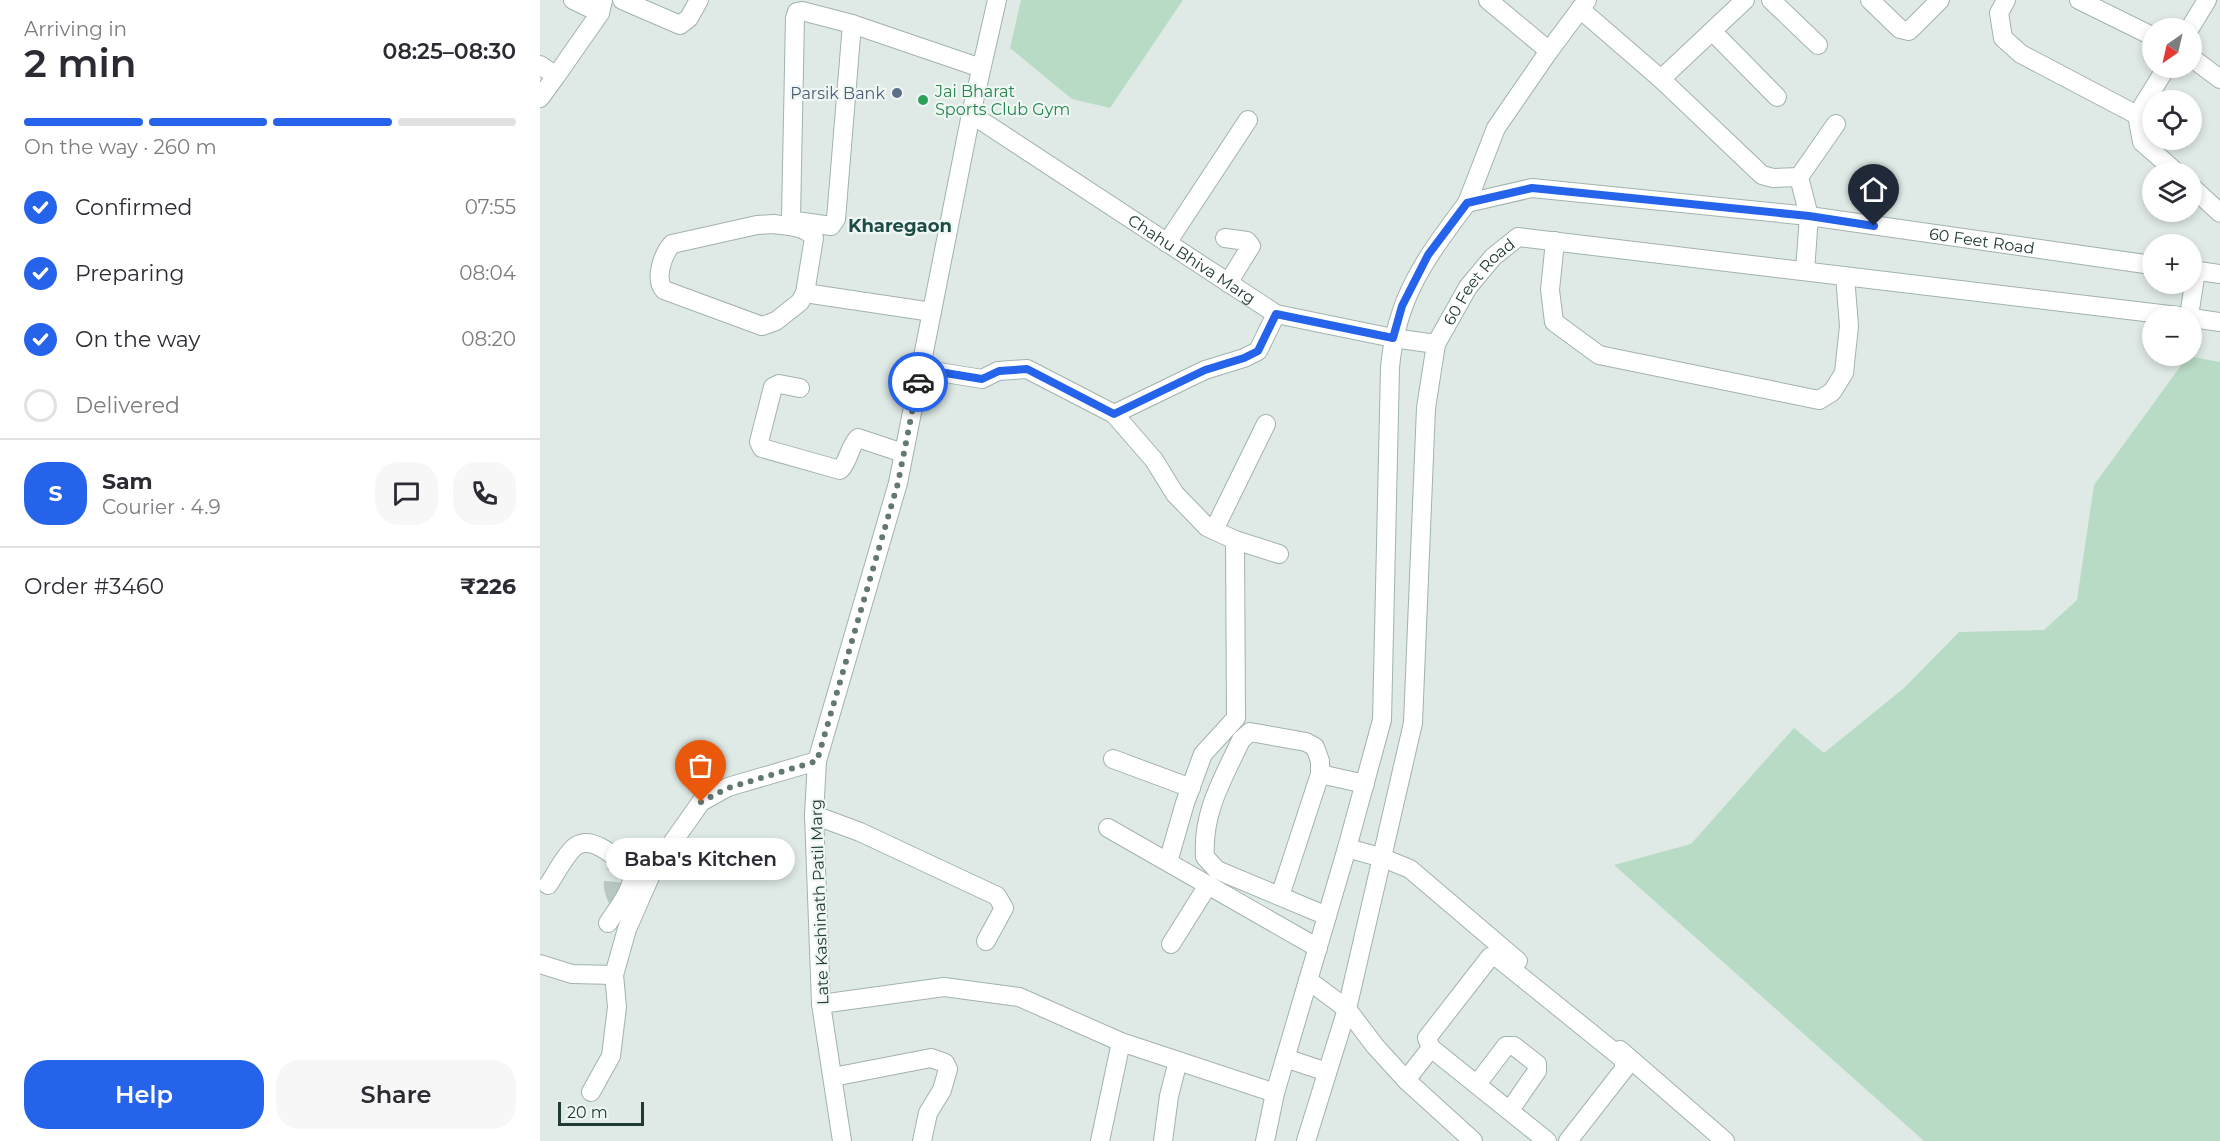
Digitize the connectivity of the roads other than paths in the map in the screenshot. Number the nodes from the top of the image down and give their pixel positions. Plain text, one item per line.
1 (573, 0) edge
2 (622, 0) edge
3 (699, 0) edge
4 (997, 0) edge
5 (1488, 0) edge
6 (1745, 0) edge
7 (1771, 0) edge
8 (1870, 0) edge
9 (1940, 0) edge
10 (2006, 0) edge
11 (2079, 0) edge
12 (2207, 0) edge
13 (1583, 4) edge
14 (602, 7) edge
15 (2196, 18) edge
16 (852, 24) junction
17 (2142, 31) edge
18 (1713, 32) junction
19 (1818, 45) dead end
20 (1549, 51) junction
21 (540, 64) edge
22 (2202, 66) edge
23 (981, 68) junction
24 (556, 76) junction
25 (2160, 78) edge
26 (1660, 79) junction
27 (2220, 79) edge
28 (1777, 97) dead end
29 (540, 98) edge
30 (970, 114) junction
31 (2137, 115) junction
32 (1248, 120) dead end
33 (1836, 124) dead end
34 (2165, 162) edge
35 (1799, 177) junction
36 (2202, 196) edge
37 (1467, 203) junction
38 (2220, 213) edge
39 (1809, 216) junction
40 (1225, 238) dead end
41 (1555, 241) junction
42 (1167, 243) junction
43 (2142, 264) edge
44 (1805, 271) junction
45 (2202, 272) edge
46 (2220, 274) edge
47 (1845, 276) junction
48 (1228, 283) junction
49 (805, 293) junction
50 (932, 312) junction
51 (2142, 312) edge
52 (1276, 314) junction
53 (2202, 319) edge
54 (2220, 322) edge
55 (1393, 338) junction
56 (1436, 344) junction
57 (921, 369) junction
58 (801, 388) dead end
59 (1114, 414) junction
60 (1266, 424) dead end
61 (903, 453) junction
62 (1214, 530) junction
63 (1236, 540) junction
64 (1279, 554) dead end
65 (1113, 759) dead end
66 (817, 761) junction
67 (1320, 774) junction
68 (1365, 784) junction
69 (1191, 788) junction
70 (814, 815) junction
71 (1108, 828) dead end
72 (1347, 848) junction
73 (1383, 858) junction
74 (1168, 862) junction
75 (548, 885) dead end
76 (1208, 885) junction
77 (1280, 896) junction
78 (623, 907) junction
79 (1327, 916) junction
80 (608, 923) dead end
81 (986, 941) dead end
82 (1171, 944) dead end
83 (1318, 948) junction
84 (540, 964) edge
85 (614, 975) junction
86 (1308, 980) junction
87 (821, 1004) junction
88 (1347, 1009) junction
89 (1121, 1042) junction
90 (1431, 1048) junction
91 (1286, 1058) junction
92 (1178, 1061) junction
93 (1327, 1072) junction
94 (833, 1077) junction
95 (1406, 1080) junction
96 (1477, 1084) junction
97 (591, 1092) dead end
98 (1275, 1093) junction
99 (1510, 1110) junction
100 (842, 1141) edge
101 (922, 1141) edge
102 (1100, 1141) edge
103 (1163, 1141) edge
104 (1265, 1141) edge
105 (1306, 1141) edge
106 (1473, 1141) edge
107 (1547, 1141) edge
108 (1568, 1141) edge
109 (1725, 1141) edge

1 - 14 street
2 - 3 street
4 - 23 street, Late Kashinath Patil Marg
5 - 20 street
6 - 18 street
7 - 19 street
8 - 9 street
10 - 31 street
11 - 17 street
12 - 15 street
13 - 20 street
13 - 26 street
14 - 24 street
16 - 16 street
16 - 23 street
18 - 26 street
18 - 28 street
20 - 37 street
21 - 24 street
22 - 27 street
23 - 30 street, Late Kashinath Patil Marg
24 - 29 street
25 - 31 street
26 - 35 street
30 - 42 street, Chahu Bhiva Marg
30 - 50 street, Late Kashinath Patil Marg
31 - 34 street
32 - 42 street
33 - 35 street
35 - 39 street
36 - 38 street
37 - 39 street, 60 Feet Road
37 - 55 street
39 - 43 street, 60 Feet Road
39 - 44 street
40 - 48 street
41 - 44 street, 60 Feet Road
41 - 47 street
41 - 56 street, 60 Feet Road
42 - 48 street, Chahu Bhiva Marg
44 - 47 street, 60 Feet Road
45 - 46 street
47 - 51 street, 60 Feet Road
48 - 52 street, Chahu Bhiva Marg
49 - 49 street
49 - 50 street
50 - 57 street, Late Kashinath Patil Marg
52 - 55 street, Chahu Bhiva Marg
52 - 59 street
53 - 54 street
55 - 56 street, Chahu Bhiva Marg
55 - 68 street
56 - 73 street
57 - 59 street
57 - 61 street, Late Kashinath Patil Marg
58 - 61 street
59 - 62 street
60 - 62 street
61 - 66 street, Late Kashinath Patil Marg
62 - 63 street
63 - 64 street
63 - 69 street
65 - 69 street
66 - 70 street, Late Kashinath Patil Marg
66 - 78 street
67 - 68 street
67 - 77 street
67 - 77 street
68 - 72 street
69 - 74 street
70 - 81 street
70 - 87 street, Late Kashinath Patil Marg
71 - 74 street
72 - 73 street
72 - 79 street
73 - 88 street
73 - 109 street
74 - 76 street
75 - 78 street
76 - 82 street
76 - 83 street
77 - 79 street
78 - 80 street
78 - 85 street
79 - 83 street
83 - 86 street
84 - 85 street
85 - 97 street
86 - 88 street
86 - 91 street
87 - 89 street
87 - 94 street, Late Kashinath Patil Marg
88 - 93 street
88 - 95 street
89 - 92 street
89 - 102 street
90 - 95 street
90 - 96 street
90 - 108 street
91 - 93 street
91 - 98 street
92 - 98 street
92 - 103 street
93 - 105 street
94 - 100 street, Late Kashinath Patil Marg
94 - 101 street
95 - 106 street
96 - 99 street
96 - 99 street
98 - 104 street
99 - 107 street

